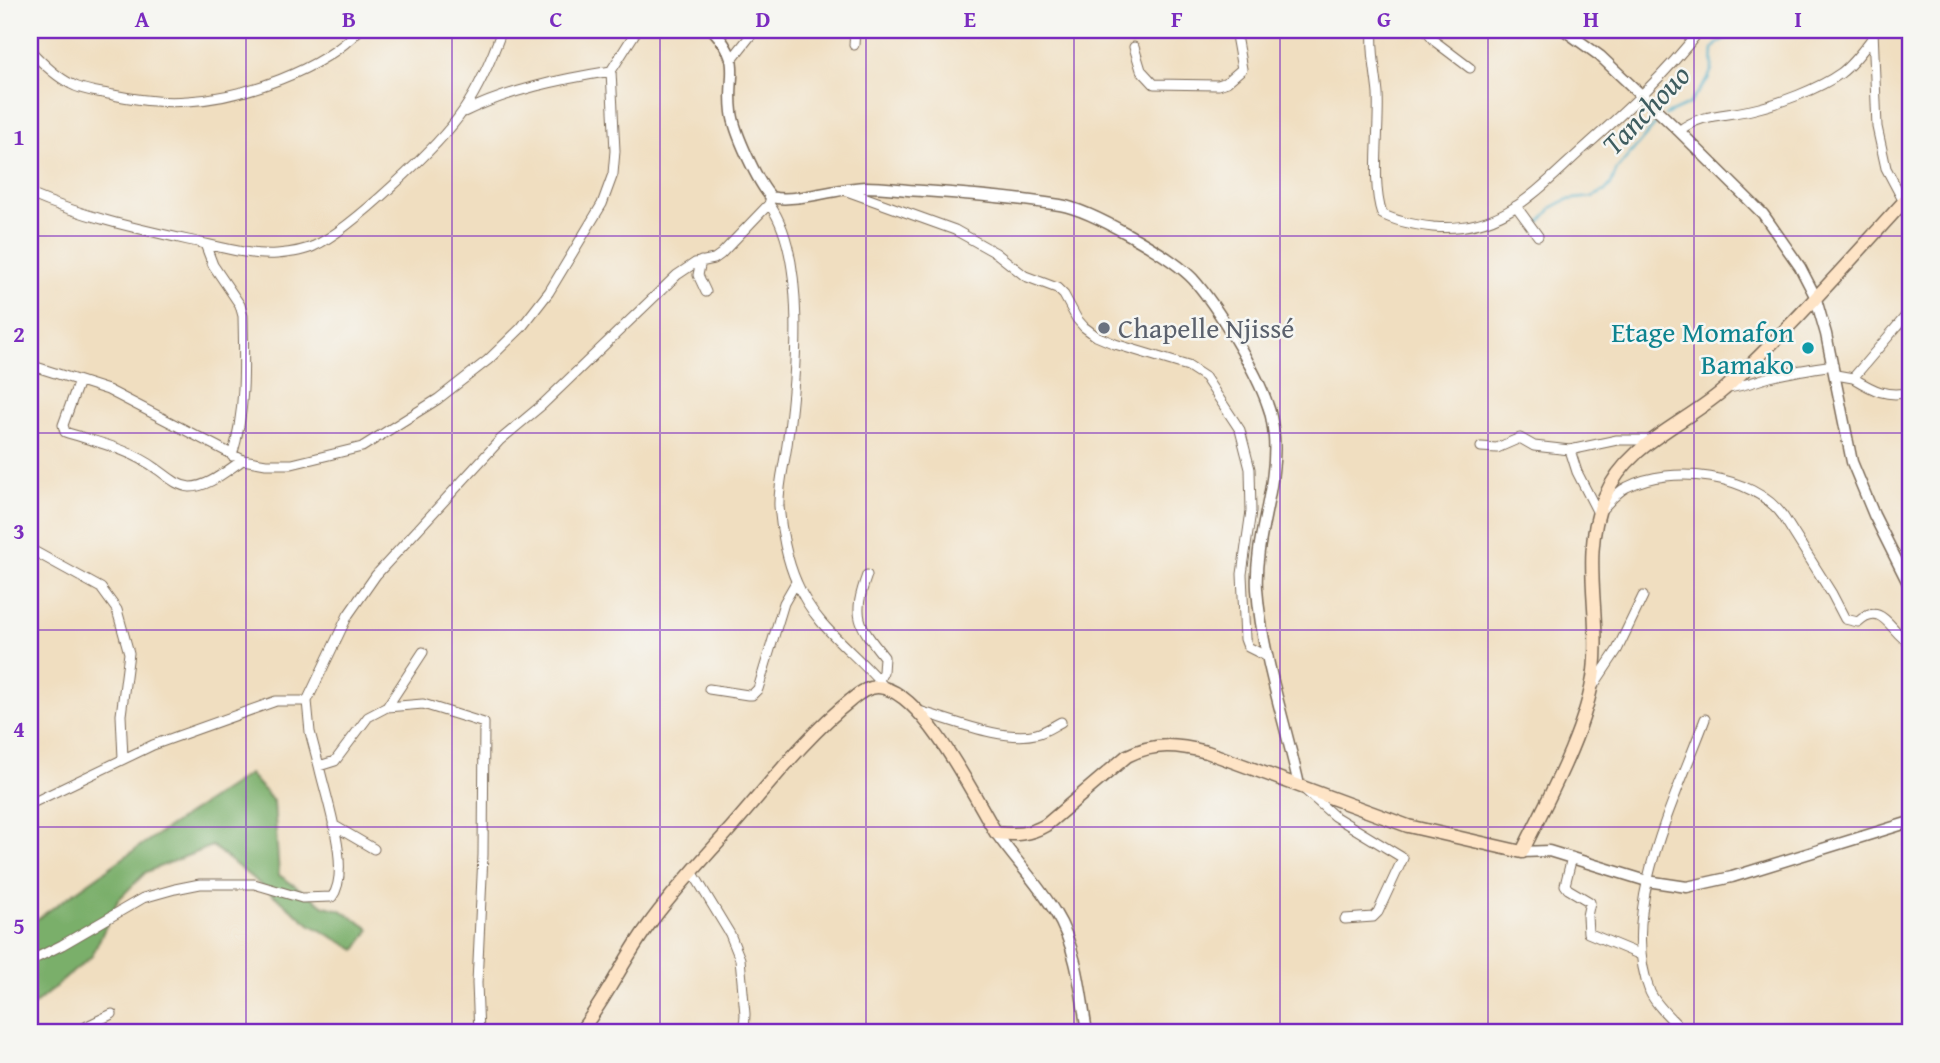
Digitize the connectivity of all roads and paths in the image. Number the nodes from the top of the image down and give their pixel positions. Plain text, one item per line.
1 (359, 30) edge
2 (502, 30) edge
3 (637, 30) edge
4 (713, 30) edge
5 (755, 30) edge
6 (855, 30) edge
7 (1236, 30) edge
8 (1373, 30) edge
9 (1426, 30) edge
10 (1564, 30) edge
11 (1700, 30) edge
12 (1873, 33) edge
13 (854, 45) dead end
14 (1134, 47) dead end
15 (30, 50) edge
16 (732, 59) junction
17 (1470, 68) dead end
18 (611, 71) junction
19 (1642, 97) junction
20 (462, 113) junction
21 (1679, 131) junction
22 (842, 189) junction
23 (30, 194) edge
24 (1907, 198) edge
25 (770, 200) junction
26 (1516, 206) junction
27 (1538, 236) dead end
28 (205, 244) junction
29 (701, 261) junction
30 (706, 292) dead end
31 (1815, 296) junction
32 (1910, 311) edge
33 (30, 365) edge
34 (1835, 370) junction
35 (1853, 378) junction
36 (79, 382) junction
37 (1726, 388) junction
38 (1910, 392) edge
39 (1650, 440) junction
40 (1481, 447) dead end
41 (1570, 450) junction
42 (232, 456) junction
43 (243, 460) junction
44 (1598, 513) junction
45 (30, 549) edge
46 (867, 575) dead end
47 (796, 582) junction
48 (1910, 587) edge
49 (1643, 596) dead end
50 (1910, 643) edge
51 (424, 652) dead end
52 (1268, 657) junction
53 (882, 684) junction
54 (709, 689) dead end
55 (1590, 691) junction
56 (307, 701) junction
57 (387, 707) junction
58 (919, 712) junction
59 (1705, 719) dead end
60 (1061, 722) dead end
61 (123, 758) junction
62 (319, 766) junction
63 (1299, 785) junction
64 (30, 804) edge
65 (1910, 822) edge
66 (332, 825) junction
67 (996, 833) junction
68 (374, 849) dead end
69 (1522, 852) junction
70 (1572, 857) junction
71 (693, 873) junction
72 (1647, 881) junction
73 (1346, 919) dead end
74 (1641, 956) junction
75 (30, 961) edge
76 (111, 1014) dead end
77 (77, 1033) edge
78 (480, 1033) edge
79 (579, 1033) edge
80 (744, 1033) edge
81 (1087, 1033) edge
82 (1685, 1033) edge

1 - 15 street
2 - 20 street
3 - 18 street
4 - 16 street
5 - 16 street
6 - 13 street
7 - 14 street
8 - 26 street
9 - 17 street
10 - 19 street
11 - 19 street
12 - 21 street
12 - 24 street
16 - 25 street
18 - 20 street
18 - 43 street
19 - 21 street
19 - 26 street
20 - 28 street
21 - 31 street
22 - 25 street
22 - 52 street
22 - 52 street
23 - 28 street
24 - 31 main road
25 - 29 street
25 - 47 street
26 - 27 street
28 - 42 street
29 - 30 street
29 - 56 street
31 - 34 street
31 - 37 main road
32 - 35 street
33 - 36 street
34 - 35 street
34 - 37 street
34 - 48 street
35 - 38 street
36 - 42 street
36 - 43 street
37 - 39 main road
39 - 41 street
39 - 44 main road
40 - 41 street
41 - 44 street
42 - 43 street
44 - 50 street
44 - 55 main road
45 - 61 street
46 - 53 street
47 - 53 street
47 - 54 street
49 - 55 street
51 - 57 street
52 - 63 street
53 - 58 main road
53 - 71 main road
55 - 69 main road
56 - 61 street
56 - 62 street
57 - 62 street
57 - 78 street
58 - 60 street
58 - 67 main road
59 - 72 street
61 - 64 street
62 - 66 street
63 - 67 main road
63 - 69 main road
63 - 73 street
65 - 72 street
66 - 68 street
66 - 75 street
67 - 81 street
69 - 70 street
70 - 72 street
70 - 74 street
71 - 79 main road
71 - 80 street
72 - 74 street
74 - 82 street
76 - 77 street

